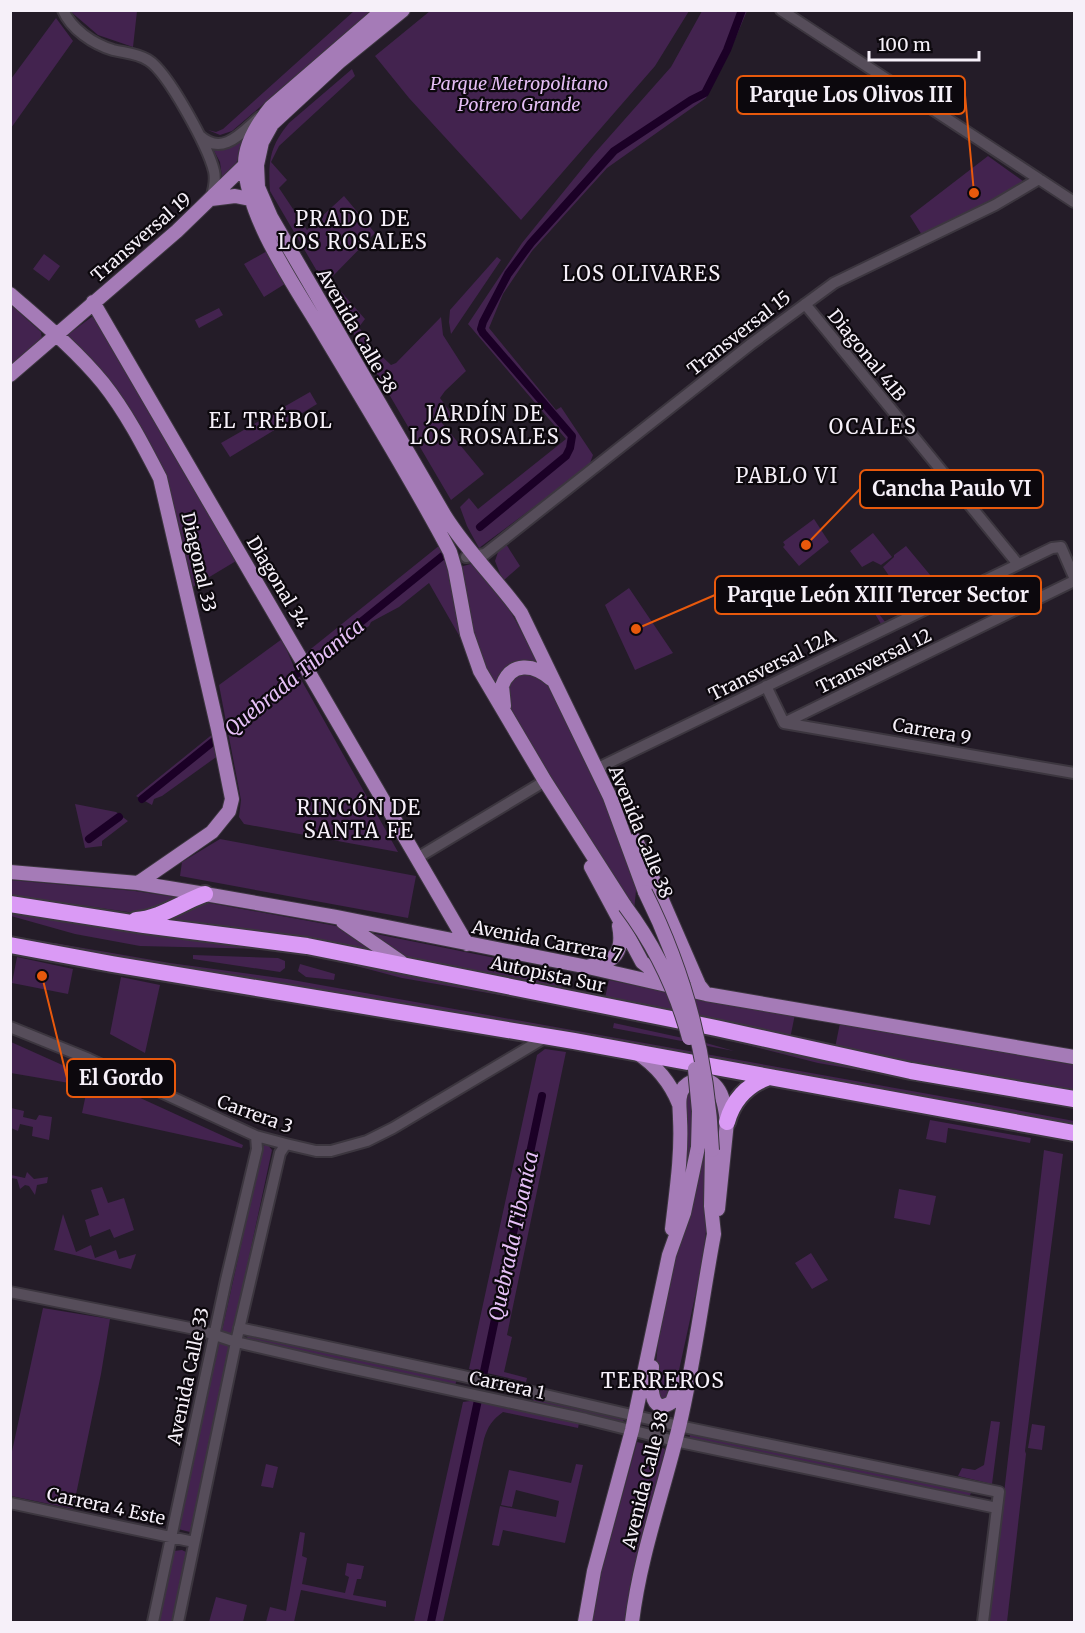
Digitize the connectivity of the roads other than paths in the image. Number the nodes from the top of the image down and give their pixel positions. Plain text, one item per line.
1 (63, 10) edge
2 (383, 10) edge
3 (403, 10) edge
4 (781, 10) edge
5 (271, 107) junction
6 (196, 131) junction
7 (245, 165) junction
8 (1039, 179) junction
9 (211, 199) junction
10 (250, 199) junction
11 (1074, 202) edge
12 (10, 294) edge
13 (93, 302) junction
14 (805, 304) junction
15 (57, 335) junction
16 (10, 375) edge
17 (450, 552) junction
18 (476, 557) junction
19 (1018, 564) junction
20 (1074, 579) edge
21 (557, 685) junction
22 (766, 686) junction
23 (508, 716) junction
24 (784, 723) junction
25 (596, 769) junction
26 (1074, 773) edge
27 (545, 781) junction
28 (610, 797) junction
29 (577, 831) junction
30 (417, 858) junction
31 (10, 872) edge
32 (138, 883) junction
33 (205, 894) junction
34 (10, 904) edge
35 (336, 917) junction
36 (117, 921) junction
37 (619, 921) junction
38 (467, 944) junction
39 (10, 945) edge
40 (683, 951) junction
41 (407, 966) junction
42 (588, 967) junction
43 (706, 994) junction
44 (10, 1027) edge
45 (548, 1036) junction
46 (637, 1053) junction
47 (1074, 1057) edge
48 (769, 1077) junction
49 (1074, 1099) edge
50 (679, 1105) junction
51 (727, 1122) junction
52 (1074, 1133) edge
53 (256, 1136) junction
54 (286, 1144) junction
55 (705, 1149) junction
56 (714, 1234) junction
57 (669, 1255) junction
58 (10, 1292) edge
59 (700, 1313) junction
60 (239, 1328) junction
61 (653, 1329) junction
62 (214, 1334) junction
63 (236, 1342) junction
64 (512, 1387) junction
65 (529, 1391) junction
66 (514, 1404) junction
67 (635, 1415) junction
68 (679, 1426) junction
69 (632, 1430) junction
70 (675, 1441) junction
71 (973, 1486) junction
72 (970, 1502) junction
73 (10, 1503) edge
74 (997, 1508) junction
75 (171, 1537) junction
76 (194, 1542) junction
77 (153, 1623) edge
78 (178, 1623) edge
79 (585, 1623) edge
80 (632, 1623) edge
81 (984, 1623) edge

1 - 6 street
2 - 5 main road
3 - 18 main road, Avenida Calle 38
4 - 8 street
5 - 6 street
5 - 7 main road
6 - 9 street
7 - 9 main road, Transversal 19
7 - 10 main road, Avenida Calle 38
8 - 11 street
8 - 14 street, Transversal 15
9 - 10 main road, Transversal 19
9 - 13 main road, Transversal 19
10 - 17 main road, Avenida Calle 38
12 - 15 main road, Diagonal 33
13 - 15 main road, Transversal 19
13 - 30 main road, Diagonal 34
14 - 18 street, Transversal 15
14 - 19 street, Diagonal 41B
15 - 16 main road, Transversal 19
15 - 32 main road, Diagonal 33
17 - 18 main road
17 - 23 main road, Avenida Calle 38
18 - 21 main road, Avenida Calle 38
19 - 20 street, Transversal 12A
19 - 22 street, Transversal 12A
20 - 24 street, Transversal 12
21 - 23 main road
21 - 25 main road, Avenida Calle 38
22 - 24 street
22 - 25 street, Transversal 12A
23 - 27 main road, Avenida Calle 38
24 - 26 street, Carrera 9
25 - 28 main road, Avenida Calle 38
27 - 29 main road, Avenida Calle 38
27 - 30 street
28 - 40 main road
28 - 55 main road, Avenida Calle 38, bridge
29 - 37 main road
29 - 55 main road, Avenida Calle 38, bridge
30 - 38 main road, Diagonal 34
31 - 32 main road, Avenida Carrera 7
32 - 33 main road, Avenida Carrera 7
33 - 35 main road, Avenida Carrera 7
33 - 36 highway
34 - 36 highway, Autopista Sur
35 - 38 main road, Avenida Carrera 7
35 - 41 main road
36 - 41 highway, Autopista Sur
37 - 40 main road
37 - 42 main road
38 - 42 main road, Avenida Carrera 7
39 - 45 highway
40 - 43 main road
41 - 49 highway, Autopista Sur
42 - 43 main road, Avenida Carrera 7
43 - 47 main road, Avenida Carrera 7
44 - 53 street, Carrera 3
45 - 46 highway
45 - 54 street, Carrera 3
46 - 48 highway
46 - 50 main road
48 - 51 highway
48 - 52 highway
50 - 51 main road
50 - 57 main road
51 - 56 main road
53 - 54 street, Carrera 3
53 - 62 street, Avenida Calle 33
54 - 60 street
55 - 56 main road, Avenida Calle 38
55 - 57 main road, Avenida Calle 38
56 - 59 main road, Avenida Calle 38
57 - 61 main road, Avenida Calle 38
58 - 62 street, Carrera 1
59 - 61 main road
59 - 68 main road, Avenida Calle 38
60 - 63 street
60 - 64 street, Carrera 1
61 - 67 main road, Avenida Calle 38
62 - 63 street, Carrera 1
62 - 75 street, Avenida Calle 33
63 - 66 street, Carrera 1
63 - 76 street
64 - 65 street, Carrera 1
64 - 66 street
65 - 66 street
65 - 67 street, Carrera 1
66 - 69 street, Carrera 1
67 - 68 street, Carrera 1
67 - 69 main road, Avenida Calle 38
68 - 70 main road, Avenida Calle 38
68 - 71 street, Carrera 1
69 - 70 street, Carrera 1
69 - 79 main road, Avenida Calle 38
70 - 72 street, Carrera 1
70 - 80 main road, Avenida Calle 38
71 - 72 street
71 - 74 street, Carrera 1
72 - 74 street, Carrera 1
73 - 75 street, Carrera 4 Este
74 - 81 street
75 - 76 street, Carrera 4 Este
75 - 77 street, Avenida Calle 33
76 - 78 street

